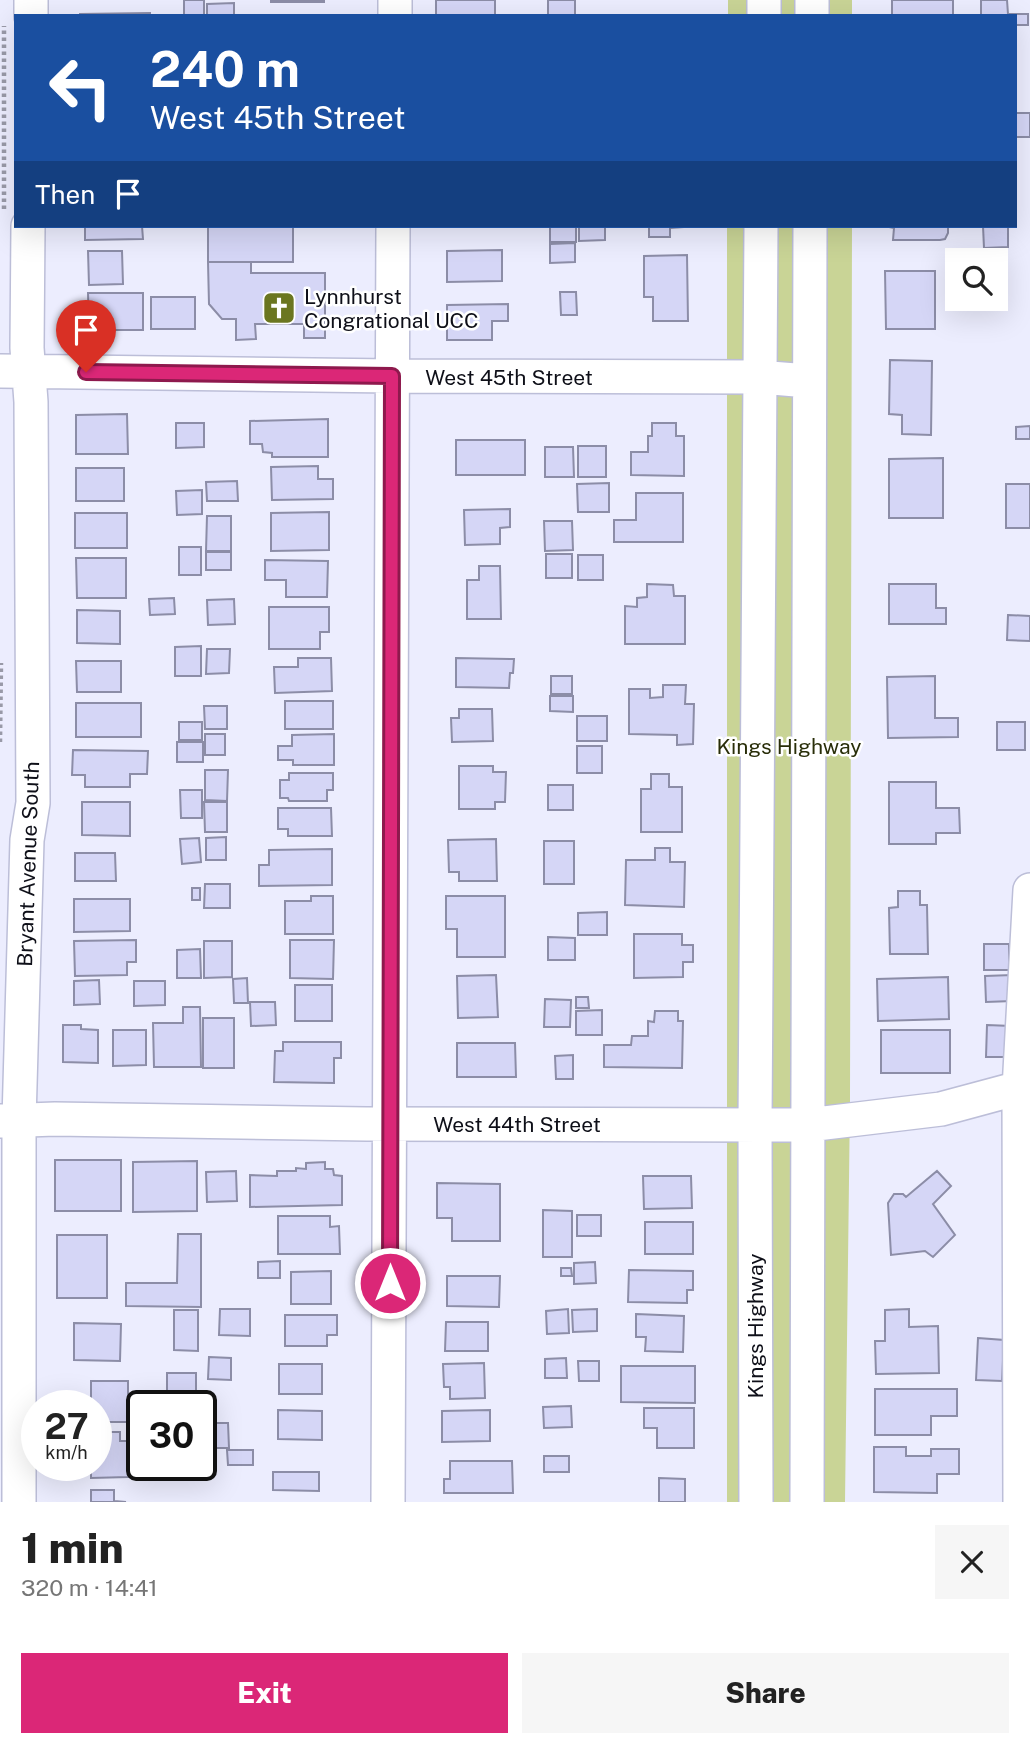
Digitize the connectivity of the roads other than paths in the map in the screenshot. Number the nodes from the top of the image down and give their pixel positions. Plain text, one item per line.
1 (28, 228) edge
2 (393, 228) edge
3 (761, 228) edge
4 (810, 228) edge
5 (15, 371) edge
6 (392, 376) junction
7 (759, 377) junction
8 (807, 381) junction
9 (1030, 890) edge
10 (1025, 1087) edge
11 (10, 1121) edge
12 (391, 1124) junction
13 (755, 1124) junction
14 (807, 1125) junction
15 (19, 1502) edge
16 (388, 1502) edge
17 (756, 1502) edge
18 (807, 1502) edge
19 (1020, 1502) edge

1 - 5 street, Bryant Avenue South
2 - 6 street
3 - 7 street, Kings Highway
4 - 8 street
5 - 6 street, West 45th Street
5 - 11 street, Bryant Avenue South
6 - 7 street, West 45th Street
6 - 12 street
7 - 8 street, West 45th Street
7 - 13 street, Kings Highway
8 - 14 street
9 - 10 street
10 - 14 street, West 44th Street
10 - 19 street
11 - 12 street, West 44th Street
11 - 15 street, Bryant Avenue South
12 - 13 street, West 44th Street
12 - 16 street
13 - 14 street, West 44th Street
13 - 17 street, Kings Highway
14 - 18 street

